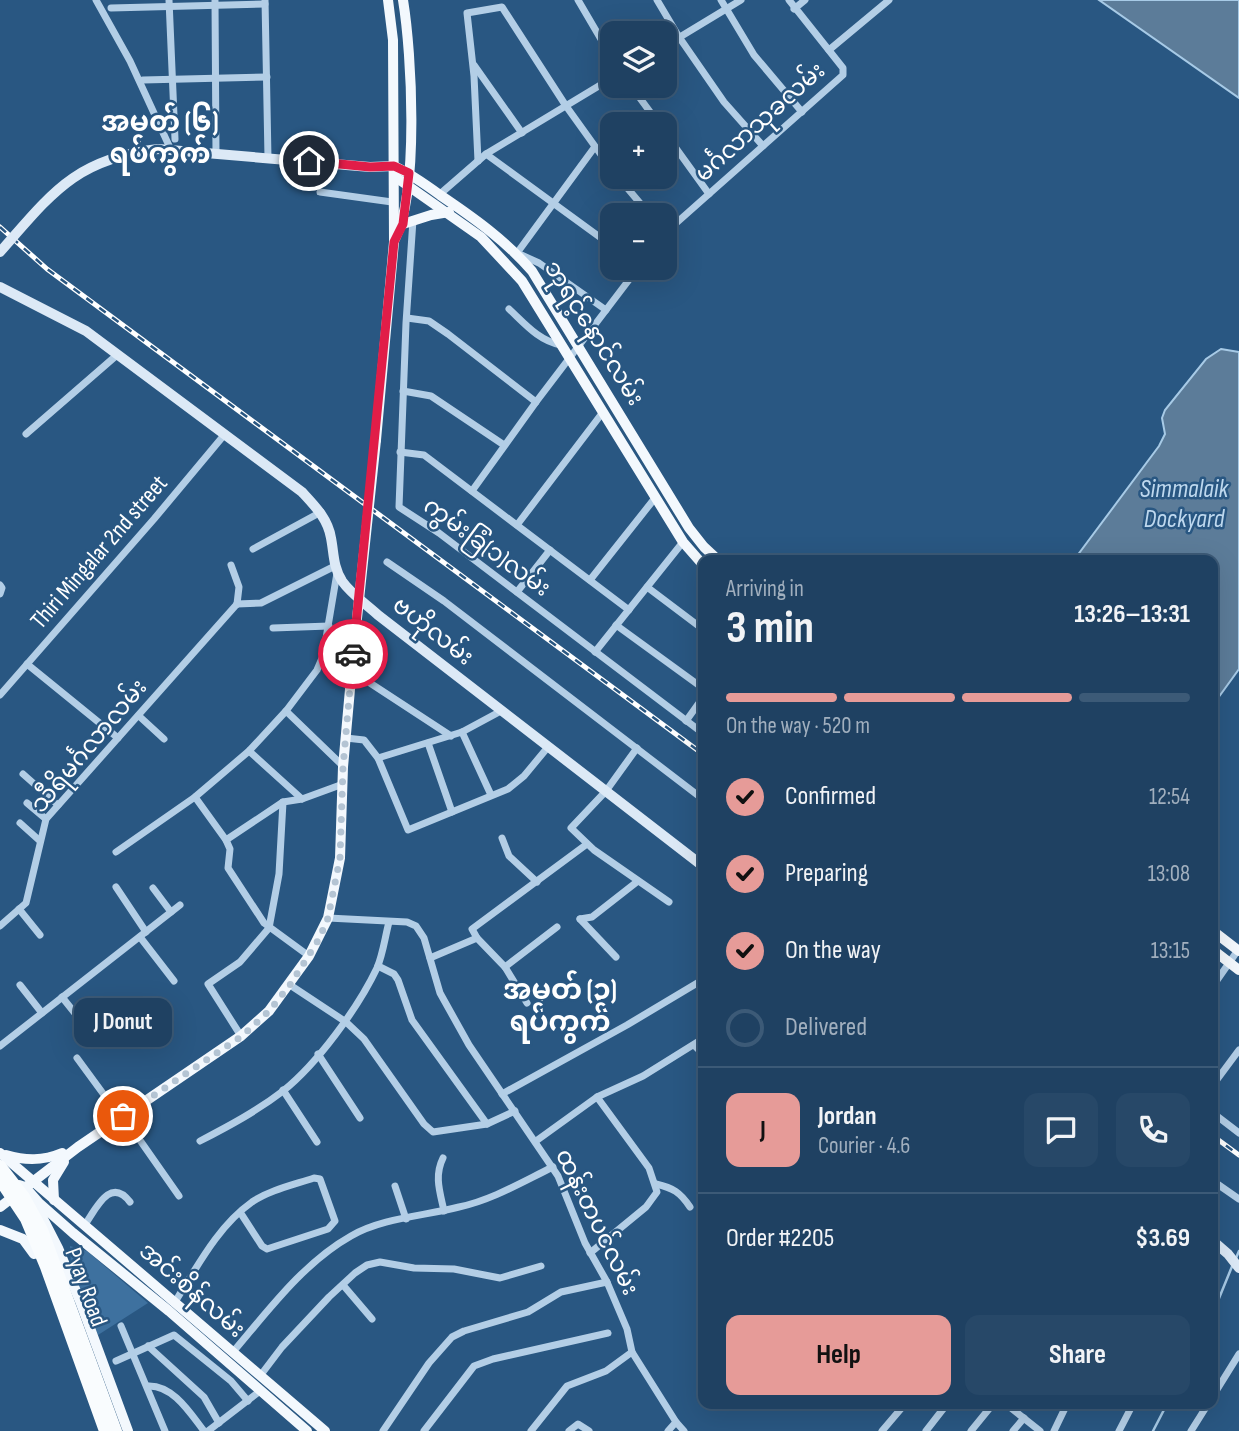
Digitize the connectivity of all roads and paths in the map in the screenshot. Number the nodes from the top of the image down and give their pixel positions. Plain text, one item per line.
1 (96, 0) edge
2 (388, 0) edge
3 (403, 0) edge
4 (578, 0) edge
5 (657, 0) edge
6 (721, 0) edge
7 (741, 0) edge
8 (789, 0) edge
9 (805, 0) edge
10 (889, 0) edge
11 (215, 2) edge
12 (265, 2) edge
13 (170, 3) edge
14 (111, 8) dead end
15 (726, 9) junction
16 (794, 9) junction
17 (679, 37) junction
18 (600, 38) edge
19 (829, 50) junction
20 (472, 63) junction
21 (267, 77) junction
22 (216, 78) junction
23 (173, 79) junction
24 (143, 80) dead end
25 (600, 85) edge
26 (566, 106) junction
27 (802, 112) junction
28 (522, 133) junction
29 (175, 139) dead end
30 (763, 146) junction
31 (594, 148) junction
32 (171, 149) junction
33 (677, 150) edge
34 (216, 154) junction
35 (486, 154) junction
36 (600, 155) edge
37 (268, 158) junction
38 (478, 160) junction
39 (394, 171) junction
40 (409, 173) junction
41 (407, 185) junction
42 (628, 189) edge
43 (320, 192) dead end
44 (440, 194) junction
45 (709, 194) junction
46 (393, 202) junction
47 (553, 203) junction
48 (640, 203) edge
49 (449, 212) junction
50 (408, 222) junction
51 (677, 222) edge
52 (600, 237) edge
53 (394, 242) junction
54 (0, 253) edge
55 (517, 253) junction
56 (629, 280) edge
57 (0, 287) edge
58 (0, 296) edge
59 (26, 300) junction
60 (509, 309) dead end
61 (606, 310) junction
62 (407, 318) junction
63 (562, 345) junction
64 (579, 345) junction
65 (117, 355) junction
66 (570, 358) junction
67 (403, 391) junction
68 (611, 399) junction
69 (536, 402) junction
70 (601, 409) junction
71 (26, 434) dead end
72 (225, 434) junction
73 (504, 445) junction
74 (640, 446) junction
75 (400, 452) junction
76 (628, 453) junction
77 (472, 491) junction
78 (670, 495) junction
79 (657, 500) junction
80 (321, 512) junction
81 (517, 525) junction
82 (683, 542) junction
83 (253, 549) dead end
84 (550, 550) junction
85 (713, 555) edge
86 (698, 559) edge
87 (387, 562) dead end
88 (231, 565) dead end
89 (336, 569) junction
90 (590, 580) junction
91 (0, 585) edge
92 (647, 587) junction
93 (517, 592) junction
94 (0, 594) edge
95 (237, 604) junction
96 (629, 610) junction
97 (616, 625) junction
98 (698, 625) edge
99 (329, 626) junction
100 (273, 628) dead end
101 (595, 652) junction
102 (27, 664) junction
103 (370, 683) dead end
104 (698, 685) edge
105 (0, 695) edge
106 (698, 704) edge
107 (286, 711) junction
108 (500, 711) junction
109 (139, 716) junction
110 (686, 721) junction
111 (698, 730) edge
112 (462, 732) junction
113 (452, 736) junction
114 (118, 738) junction
115 (346, 738) junction
116 (164, 739) dead end
117 (428, 743) junction
118 (548, 747) junction
119 (637, 748) junction
120 (249, 751) junction
121 (378, 758) junction
122 (343, 767) junction
123 (23, 774) dead end
124 (343, 783) junction
125 (606, 792) junction
126 (491, 795) junction
127 (698, 795) edge
128 (195, 797) junction
129 (302, 799) junction
130 (283, 802) junction
131 (27, 803) dead end
132 (58, 805) junction
133 (452, 812) junction
134 (46, 819) junction
135 (20, 823) dead end
136 (502, 838) dead end
137 (226, 840) junction
138 (40, 841) junction
139 (587, 844) junction
140 (116, 852) dead end
141 (698, 862) edge
142 (638, 881) junction
143 (537, 882) junction
144 (116, 887) dead end
145 (153, 888) dead end
146 (668, 902) dead end
147 (180, 905) dead end
148 (19, 909) junction
149 (171, 912) junction
150 (328, 918) junction
151 (389, 922) junction
152 (0, 926) edge
153 (557, 926) dead end
154 (269, 928) junction
155 (143, 934) junction
156 (40, 935) dead end
157 (1218, 935) edge
158 (477, 938) junction
159 (1239, 951) edge
160 (1218, 954) edge
161 (309, 956) junction
162 (616, 957) dead end
163 (430, 958) junction
164 (378, 966) junction
165 (1234, 966) edge
166 (505, 967) junction
167 (174, 981) dead end
168 (1218, 981) edge
169 (698, 983) edge
170 (20, 985) dead end
171 (290, 985) junction
172 (62, 997) junction
173 (527, 1003) dead end
174 (42, 1013) junction
175 (346, 1022) junction
176 (89, 1031) dead end
177 (242, 1036) junction
178 (698, 1042) edge
179 (694, 1045) junction
180 (0, 1046) edge
181 (698, 1049) edge
182 (1239, 1049) edge
183 (317, 1054) junction
184 (77, 1058) dead end
185 (1218, 1078) edge
186 (284, 1090) junction
187 (502, 1094) junction
188 (597, 1097) junction
189 (515, 1111) junction
190 (122, 1117) junction
191 (1218, 1117) edge
192 (360, 1118) dead end
193 (487, 1124) junction
194 (1239, 1133) edge
195 (201, 1141) dead end
196 (536, 1141) junction
197 (317, 1142) dead end
198 (78, 1147) junction
199 (0, 1154) edge
200 (443, 1158) dead end
201 (0, 1166) edge
202 (553, 1167) junction
203 (28, 1184) junction
204 (656, 1184) junction
205 (1218, 1184) edge
206 (395, 1186) dead end
207 (2, 1189) edge
208 (179, 1196) dead end
209 (1239, 1199) edge
210 (54, 1200) junction
211 (130, 1202) dead end
212 (0, 1207) edge
213 (690, 1207) dead end
214 (444, 1210) junction
215 (240, 1212) junction
216 (406, 1219) junction
217 (84, 1226) junction
218 (0, 1230) edge
219 (73, 1233) junction
220 (1218, 1245) edge
221 (58, 1248) junction
222 (590, 1253) junction
223 (34, 1254) junction
224 (541, 1266) dead end
225 (1239, 1267) edge
226 (607, 1282) junction
227 (343, 1285) junction
228 (175, 1302) junction
229 (87, 1319) junction
230 (373, 1319) dead end
231 (121, 1325) dead end
232 (63, 1331) junction
233 (608, 1333) dead end
234 (148, 1346) junction
235 (233, 1352) junction
236 (632, 1352) junction
237 (133, 1353) junction
238 (1239, 1354) edge
239 (116, 1360) dead end
240 (260, 1376) junction
241 (148, 1386) junction
242 (1218, 1388) edge
243 (260, 1391) junction
244 (248, 1401) junction
245 (901, 1409) edge
246 (943, 1409) edge
247 (989, 1409) edge
248 (1012, 1409) edge
249 (1065, 1409) edge
250 (1130, 1409) edge
251 (1205, 1409) edge
252 (1024, 1418) junction
253 (676, 1422) junction
254 (219, 1423) junction
255 (299, 1429) edge
256 (103, 1431) edge
257 (116, 1431) edge
258 (128, 1431) edge
259 (165, 1431) edge
260 (206, 1431) edge
261 (325, 1431) edge
262 (383, 1431) edge
263 (424, 1431) edge
264 (531, 1431) edge
265 (569, 1431) edge
266 (589, 1431) edge
267 (668, 1431) edge
268 (684, 1431) edge
269 (882, 1431) edge
270 (926, 1431) edge
271 (971, 1431) edge
272 (1013, 1431) edge
273 (1040, 1431) edge
274 (1054, 1431) edge
275 (1119, 1431) edge
276 (1191, 1431) edge

1 - 32 street
2 - 39 main road
3 - 40 main road
4 - 18 street
5 - 17 street
6 - 15 street
7 - 15 street
8 - 16 street, မင်္ဂလာသုခလမ်း
9 - 16 street
10 - 19 street
11 - 12 street
11 - 13 street
11 - 22 street
12 - 21 street
13 - 14 street
13 - 23 street
15 - 17 street
15 - 27 street
16 - 19 street, မင်္ဂလာသုခလမ်း
17 - 30 street
19 - 27 street, မင်္ဂလာသုခလမ်း
20 - 26 street
20 - 28 street
20 - 38 street
21 - 22 street
21 - 37 street
22 - 23 street
22 - 34 street
23 - 24 street
23 - 29 street
25 - 26 street
26 - 28 street
26 - 31 street
27 - 30 street, မင်္ဂလာသုခလမ်း
28 - 35 street
30 - 45 street, မင်္ဂလာသုခလမ်း
31 - 36 street
31 - 47 street
32 - 34 main road
32 - 54 main road, bridge
33 - 45 street
34 - 37 main road
35 - 38 street
35 - 47 street
37 - 39 main road
38 - 44 street
39 - 40 main road, ဘုရင့်နောင်လမ်း
39 - 41 main road, ဘုရင့်နောင်လမ်း
39 - 46 main road
40 - 41 main road
40 - 44 main road, ဘုရင့်နောင်လမ်း
41 - 49 main road, ဘုရင့်နောင်လမ်း
41 - 50 main road
42 - 48 street
43 - 46 street
44 - 55 main road, ဘုရင့်နောင်လမ်း
45 - 51 street, မင်္ဂလာသုခလမ်း
46 - 53 main road
47 - 52 street
47 - 55 street
49 - 50 main road
49 - 63 main road, ဘုရင့်နောင်လမ်း
50 - 53 main road
50 - 62 street
53 - 115 main road, bridge
55 - 61 street
55 - 64 main road, ဘုရင့်နောင်လမ်း
56 - 61 street
57 - 59 main road
58 - 59 main road
59 - 65 main road
60 - 63 street
61 - 64 street
62 - 67 street
62 - 69 street
63 - 66 main road, ဘုရင့်နောင်လမ်း
64 - 66 street
64 - 68 main road, ဘုရင့်နောင်လမ်း
65 - 71 street
65 - 72 main road
66 - 69 street
66 - 70 main road, ဘုရင့်နောင်လမ်း
67 - 73 street
67 - 75 street
68 - 70 main road
68 - 74 main road, ဘုရင့်နောင်လမ်း
69 - 73 street
70 - 76 main road, ဘုရင့်နောင်လမ်း
70 - 81 street
72 - 80 main road
72 - 102 street, Thiri Mingalar 2nd street
73 - 77 street
74 - 76 main road
74 - 78 main road, ဘုရင့်နောင်လမ်း
75 - 77 street
75 - 93 street, ကွမ်းခြံ(၁)လမ်း
76 - 79 main road, ဘုရင့်နောင်လမ်း
77 - 81 street
78 - 79 main road
78 - 85 main road, ဘုရင့်နောင်လမ်း
79 - 82 main road, ဘုရင့်နောင်လမ်း
79 - 90 street
80 - 83 street
80 - 89 main road
81 - 84 street
82 - 86 main road, ဘုရင့်နောင်လမ်း
82 - 92 street
84 - 90 street
84 - 93 street
87 - 119 street
88 - 95 street
89 - 95 street
89 - 99 street
89 - 108 main road, ဗဟိုလမ်း
90 - 96 street
91 - 94 street
92 - 96 street
92 - 98 street
93 - 101 street, ကွမ်းခြံ(၁)လမ်း
95 - 109 street, သီရိမင်္ဂလာလမ်း
96 - 97 street
97 - 101 street
97 - 104 street
99 - 100 street
99 - 107 street
101 - 110 street, ကွမ်းခြံ(၁)လမ်း
102 - 105 street, Thiri Mingalar 2nd street
102 - 114 street
103 - 113 street
106 - 110 street
107 - 120 street
107 - 122 street
108 - 112 street
108 - 118 main road, ဗဟိုလမ်း
109 - 114 street, သီရိမင်္ဂလာလမ်း
109 - 116 street
110 - 111 street, ကွမ်းခြံ(၁)လမ်း
112 - 113 street
112 - 126 street
113 - 117 street
114 - 132 street, သီရိမင်္ဂလာလမ်း
115 - 121 street
115 - 122 main road
117 - 121 street
117 - 133 street
118 - 125 main road, ဗဟိုလမ်း
118 - 126 street
119 - 125 street
119 - 127 street
120 - 128 street
120 - 129 street
121 - 133 street
122 - 124 main road
123 - 132 street
124 - 129 street
124 - 150 main road
125 - 139 street
125 - 141 main road, ဗဟိုလမ်း
126 - 133 street
128 - 137 street
128 - 140 street
129 - 130 street
130 - 137 street
130 - 154 street
131 - 134 street
132 - 134 street, သီရိမင်္ဂလာလမ်း
134 - 138 street, သီရိမင်္ဂလာလမ်း
135 - 138 street
136 - 143 street
137 - 154 street
138 - 148 street, သီရိမင်္ဂလာလမ်း
139 - 142 street
139 - 143 street
142 - 146 street
142 - 162 street
143 - 158 street
144 - 155 street
145 - 149 street
147 - 149 street
148 - 152 street, သီရိမင်္ဂလာလမ်း
148 - 156 street
149 - 155 street
150 - 151 street, ထန်းတပင်လမ်း
150 - 161 main road
151 - 163 street, ထန်းတပင်လမ်း
151 - 164 street
153 - 166 street
154 - 161 street
154 - 177 street
155 - 167 street
155 - 172 street
157 - 159 main road
158 - 163 street
158 - 166 street
159 - 165 street
160 - 165 main road
161 - 171 main road
163 - 187 street, ထန်းတပင်လမ်း
164 - 175 street
164 - 193 street
165 - 168 street
166 - 173 street
169 - 187 street
170 - 174 street
171 - 175 street
171 - 177 main road
172 - 174 street
172 - 176 street
174 - 180 street
175 - 183 street
175 - 193 street
177 - 190 main road
178 - 179 street
179 - 181 street
179 - 188 street
182 - 185 street
183 - 186 street
183 - 192 street
184 - 190 street
186 - 195 street
186 - 197 street
187 - 189 street, ထန်းတပင်လမ်း
188 - 196 street
188 - 204 street
189 - 193 street
189 - 196 street, ထန်းတပင်လမ်း
190 - 198 main road
190 - 208 street
191 - 194 street
196 - 202 street, ထန်းတပင်လမ်း
198 - 199 main road
198 - 203 main road
198 - 210 main road
199 - 203 main road
200 - 214 street
201 - 257 highway, Pyay Road, bridge
202 - 214 street
202 - 222 street, ထန်းတပင်လမ်း
203 - 207 main road
203 - 207 main road
203 - 210 main road, အင်းစိန်လမ်း
203 - 219 main road
203 - 221 main road, Pyay Road
204 - 213 street
204 - 222 street
205 - 209 street
206 - 216 street
207 - 212 main road
207 - 223 main road
207 - 256 highway, bridge
210 - 217 main road, အင်းစိန်လမ်း
211 - 217 street
214 - 216 street
215 - 215 street
215 - 228 street
216 - 235 street
217 - 228 main road, အင်းစိန်လမ်း
218 - 223 main road
219 - 221 main road
219 - 243 main road, အင်းစိန်လမ်း
220 - 225 main road
221 - 229 main road, Pyay Road
222 - 226 street, ထန်းတပင်လမ်း
223 - 232 main road
224 - 227 street
226 - 236 street, ထန်းတပင်လမ်း
226 - 262 street
227 - 230 street
227 - 240 street
228 - 235 main road, အင်းစိန်လမ်း
229 - 232 main road
229 - 258 main road, Pyay Road
231 - 237 street
232 - 256 main road
233 - 263 street
234 - 237 street
234 - 244 street
234 - 254 street
235 - 240 main road, အင်းစိန်လမ်း
236 - 253 street, ထန်းတပင်လမ်း
236 - 264 street
237 - 239 street
237 - 241 street
238 - 242 street
240 - 261 main road, အင်းစိန်လမ်း
241 - 259 street
241 - 260 street
243 - 244 street
243 - 255 main road, အင်းစိန်လမ်း
244 - 254 street
245 - 269 street
246 - 270 street
247 - 271 street
248 - 252 street
249 - 274 street
250 - 275 street
251 - 276 street
252 - 272 street
252 - 273 street
253 - 267 street
253 - 268 street, ထန်းတပင်လမ်း
254 - 260 street
265 - 266 street

